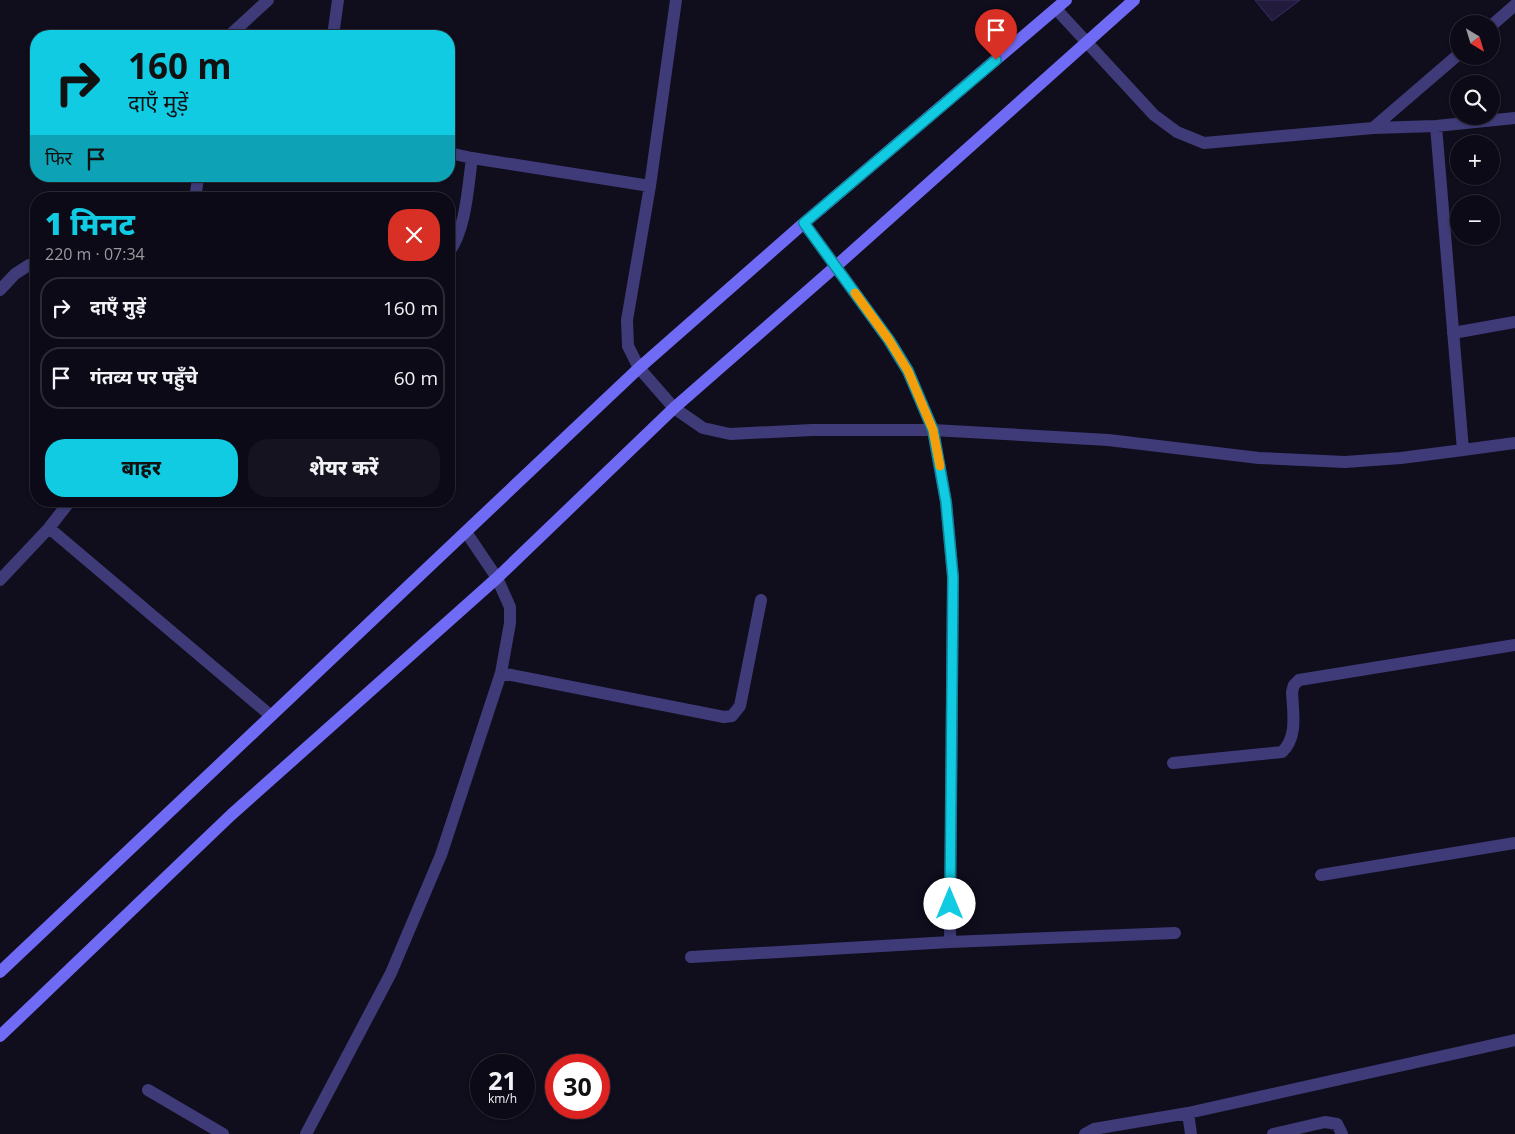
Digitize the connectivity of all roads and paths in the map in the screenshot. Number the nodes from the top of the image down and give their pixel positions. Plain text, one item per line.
1 (268, 0) edge
2 (338, 0) edge
3 (676, 0) edge
4 (1066, 0) edge
5 (1134, 0) edge
6 (1515, 5) edge
7 (1056, 9) junction
8 (1500, 18) edge
9 (236, 30) edge
10 (334, 30) edge
11 (1087, 43) junction
12 (1450, 62) edge
13 (1515, 118) edge
14 (1436, 126) junction
15 (1373, 128) junction
16 (455, 154) edge
17 (472, 158) junction
18 (650, 186) junction
19 (804, 223) junction
20 (455, 243) edge
21 (30, 265) edge
22 (836, 268) junction
23 (0, 290) edge
24 (1515, 322) edge
25 (1453, 333) junction
26 (638, 368) junction
27 (674, 408) junction
28 (933, 430) junction
29 (1515, 443) edge
30 (1463, 450) junction
31 (65, 507) edge
32 (49, 528) junction
33 (466, 532) junction
34 (497, 578) junction
35 (0, 580) edge
36 (761, 600) dead end
37 (1515, 645) edge
38 (501, 673) junction
39 (270, 716) junction
40 (1173, 762) dead end
41 (1515, 843) edge
42 (1322, 875) dead end
43 (1175, 934) dead end
44 (950, 942) junction
45 (692, 957) dead end
46 (0, 972) edge
47 (0, 1036) edge
48 (1515, 1040) edge
49 (148, 1090) dead end
50 (1188, 1113) junction
51 (223, 1134) edge
52 (306, 1134) edge
53 (1085, 1134) edge
54 (1191, 1134) edge
55 (1273, 1134) edge
56 (1342, 1134) edge

1 - 9 street
2 - 10 street
3 - 18 street
4 - 7 street
5 - 11 street
6 - 8 street
7 - 11 street
7 - 19 street
11 - 15 street
11 - 22 street
12 - 15 street
13 - 14 street
14 - 15 street
14 - 25 street
16 - 17 street
17 - 18 street
17 - 20 street
18 - 26 street
19 - 22 street
19 - 26 street
21 - 23 street
22 - 27 street
22 - 28 street
24 - 25 street
25 - 30 street
26 - 27 street
26 - 33 street
27 - 28 street
27 - 34 street
28 - 30 street
28 - 44 street
29 - 30 street
31 - 32 street
32 - 35 street
32 - 39 street
33 - 34 street
33 - 39 street
34 - 38 street
34 - 47 street
36 - 38 street
37 - 40 street
38 - 52 street
39 - 46 street
41 - 42 street
43 - 44 street
44 - 45 street
48 - 50 street
49 - 51 street
50 - 53 street
50 - 54 street
55 - 56 street

